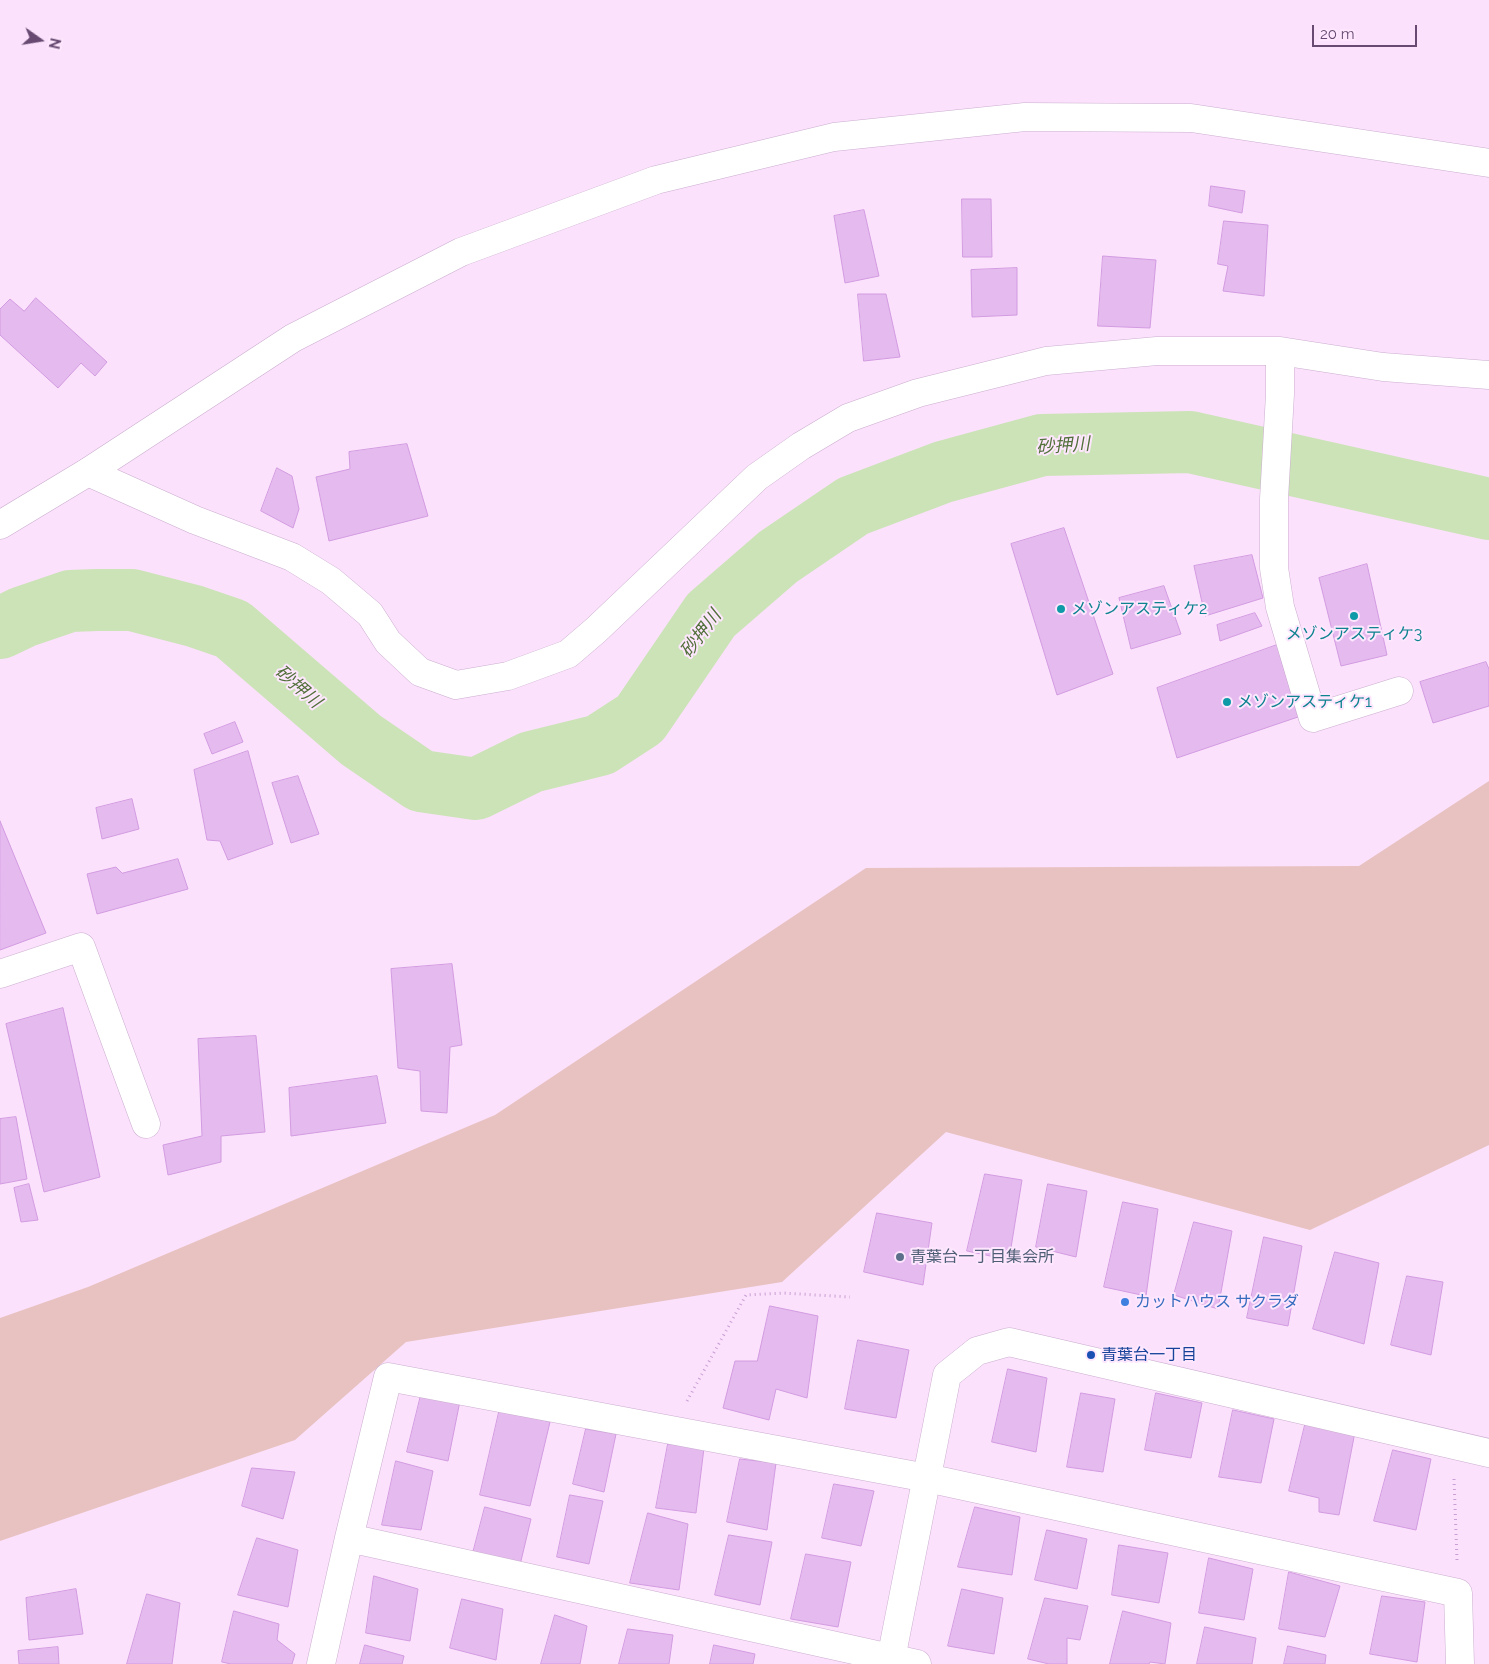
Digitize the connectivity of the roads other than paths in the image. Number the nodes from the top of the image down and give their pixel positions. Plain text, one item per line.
1 (1489, 163) edge
2 (1280, 351) junction
3 (1489, 375) edge
4 (88, 472) junction
5 (0, 525) edge
6 (1399, 691) dead end
7 (0, 974) edge
8 (146, 1124) dead end
9 (1489, 1453) edge
10 (927, 1478) junction
11 (349, 1538) junction
12 (890, 1661) edge
13 (321, 1664) edge
14 (917, 1664) edge
15 (1460, 1664) edge

1 - 4 street
2 - 3 street
2 - 4 street
2 - 6 street
4 - 5 street
7 - 8 street
9 - 10 street
10 - 11 street
10 - 12 street
10 - 15 street
11 - 12 street
11 - 13 street
12 - 14 street

